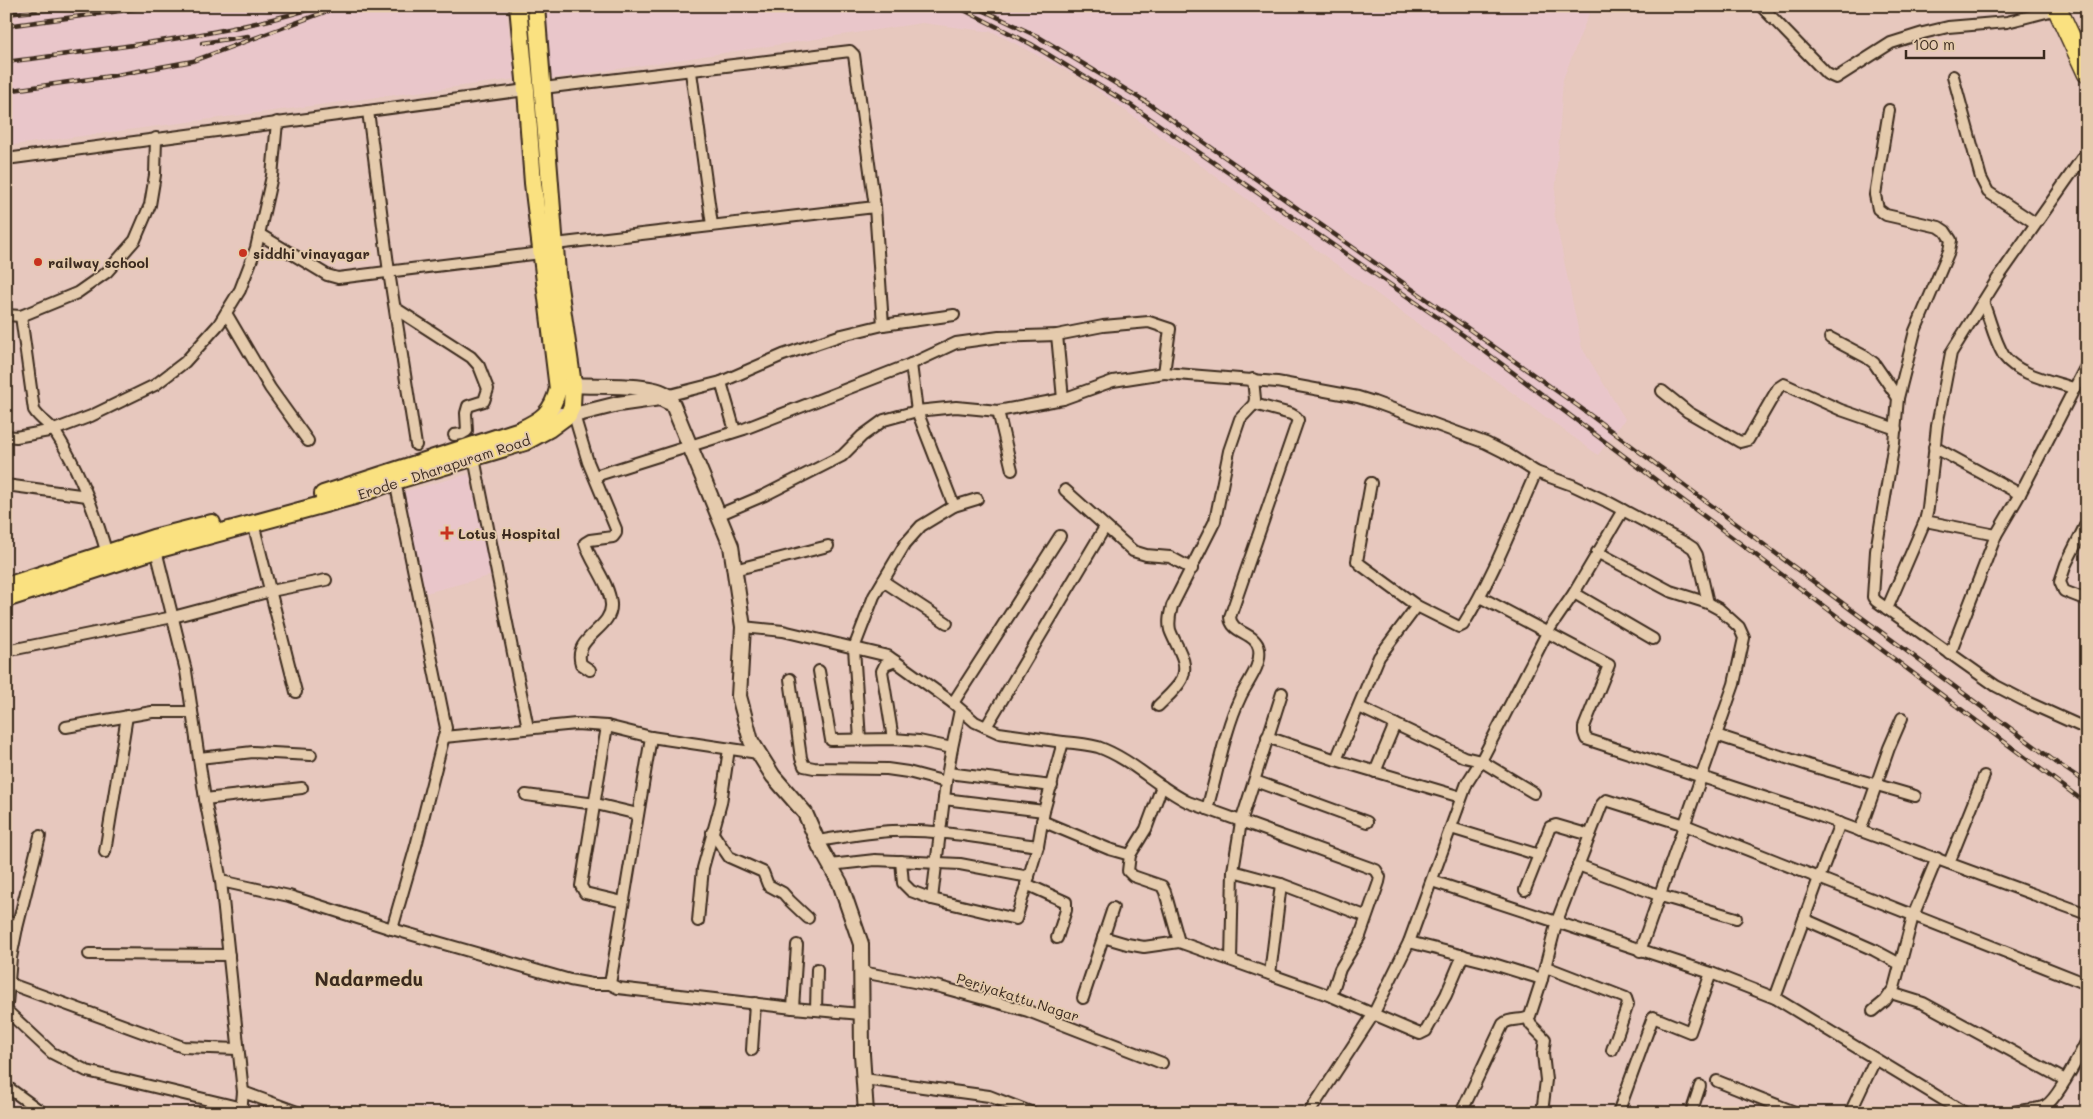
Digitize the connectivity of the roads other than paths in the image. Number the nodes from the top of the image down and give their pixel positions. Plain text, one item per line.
1 (518, 6) edge
2 (536, 6) edge
3 (1761, 6) edge
4 (2057, 8) edge
5 (691, 72) junction
6 (2087, 73) edge
7 (1953, 76) dead end
8 (543, 88) junction
9 (526, 90) junction
10 (1889, 110) dead end
11 (368, 111) junction
12 (277, 122) junction
13 (156, 138) junction
14 (2087, 152) edge
15 (6, 159) edge
16 (875, 207) junction
17 (2035, 223) junction
18 (712, 225) junction
19 (259, 234) junction
20 (556, 244) junction
21 (541, 253) junction
22 (389, 272) junction
23 (1984, 302) junction
24 (395, 308) junction
25 (226, 313) junction
26 (6, 315) edge
27 (954, 315) dead end
28 (22, 316) junction
29 (883, 325) junction
30 (1057, 335) junction
31 (1830, 338) dead end
32 (911, 364) junction
33 (2087, 364) edge
34 (1164, 373) junction
35 (1252, 379) junction
36 (721, 382) junction
37 (565, 387) junction
38 (2073, 388) junction
39 (1662, 391) dead end
40 (1898, 398) junction
41 (667, 399) junction
42 (1063, 399) junction
43 (1254, 404) junction
44 (917, 411) junction
45 (998, 411) junction
46 (546, 415) junction
47 (571, 415) junction
48 (1896, 429) junction
49 (54, 430) junction
50 (735, 431) junction
51 (454, 435) dead end
52 (6, 436) edge
53 (308, 441) dead end
54 (416, 445) dead end
55 (690, 446) junction
56 (1934, 447) junction
57 (474, 458) junction
58 (1012, 470) dead end
59 (1536, 472) junction
60 (595, 476) junction
61 (395, 481) junction
62 (1372, 483) dead end
63 (6, 485) edge
64 (1065, 490) dead end
65 (2020, 494) junction
66 (87, 496) junction
67 (977, 499) dead end
68 (954, 506) junction
69 (1624, 510) junction
70 (718, 515) junction
71 (1925, 521) junction
72 (253, 522) junction
73 (2087, 522) edge
74 (1105, 527) junction
75 (1996, 535) junction
76 (1060, 536) dead end
77 (155, 544) junction
78 (828, 546) dead end
79 (1598, 552) junction
80 (107, 554) junction
81 (1192, 569) junction
82 (734, 570) junction
83 (326, 580) dead end
84 (883, 581) junction
85 (6, 586) edge
86 (271, 592) junction
87 (1574, 593) junction
88 (1480, 597) junction
89 (6, 599) edge
90 (2087, 600) edge
91 (1708, 603) junction
92 (1417, 606) junction
93 (1887, 608) junction
94 (173, 617) junction
95 (947, 623) dead end
96 (743, 627) junction
97 (1548, 631) junction
98 (1653, 639) dead end
99 (854, 648) junction
100 (6, 651) edge
101 (1950, 654) junction
102 (895, 661) junction
103 (590, 670) dead end
104 (819, 671) dead end
105 (790, 678) dead end
106 (296, 692) dead end
107 (1282, 693) dead end
108 (956, 706) junction
109 (1158, 706) dead end
110 (1358, 707) junction
111 (192, 712) junction
112 (127, 716) junction
113 (1902, 718) dead end
114 (1395, 724) junction
115 (66, 726) dead end
116 (607, 726) junction
117 (986, 727) junction
118 (528, 728) junction
119 (2087, 728) edge
120 (1716, 735) junction
121 (444, 737) junction
122 (651, 737) junction
123 (1267, 737) junction
124 (893, 739) junction
125 (860, 740) junction
126 (1063, 742) junction
127 (952, 748) junction
128 (730, 749) junction
129 (758, 753) junction
130 (311, 755) dead end
131 (199, 758) junction
132 (1336, 760) junction
133 (1481, 761) junction
134 (1375, 772) junction
135 (1702, 776) junction
136 (1984, 776) dead end
137 (947, 777) junction
138 (1255, 781) junction
139 (1876, 784) junction
140 (1052, 786) junction
141 (1162, 786) junction
142 (302, 788) dead end
143 (1534, 793) dead end
144 (526, 795) dead end
145 (1914, 796) dead end
146 (1461, 797) junction
147 (205, 798) junction
148 (944, 799) junction
149 (596, 804) junction
150 (1207, 809) junction
151 (638, 814) junction
152 (1043, 816) junction
153 (1241, 822) junction
154 (1367, 822) dead end
155 (1840, 823) junction
156 (1685, 825) junction
157 (1451, 828) junction
158 (1860, 830) junction
159 (712, 832) junction
160 (940, 832) junction
161 (1590, 835) junction
162 (40, 836) dead end
163 (818, 841) junction
164 (1038, 846) junction
165 (105, 852) dead end
166 (1539, 855) junction
167 (1130, 856) junction
168 (1937, 858) junction
169 (900, 861) junction
170 (1949, 863) junction
171 (936, 864) junction
172 (830, 865) junction
173 (1578, 865) junction
174 (1233, 871) junction
175 (1819, 878) junction
176 (221, 881) junction
177 (1028, 881) junction
178 (1432, 881) junction
179 (1281, 884) junction
180 (1525, 890) dead end
181 (1661, 896) junction
182 (932, 899) junction
183 (623, 902) junction
184 (1113, 908) dead end
185 (2087, 914) edge
186 (1366, 916) junction
187 (1913, 916) junction
188 (808, 918) dead end
189 (1736, 918) dead end
190 (1804, 919) junction
191 (6, 920) edge
192 (698, 921) dead end
193 (1558, 921) junction
194 (17, 928) junction
195 (392, 929) junction
196 (1103, 937) junction
197 (1057, 938) dead end
198 (1179, 942) junction
199 (1409, 942) junction
200 (797, 945) dead end
201 (1640, 951) junction
202 (89, 954) dead end
203 (229, 955) junction
204 (1463, 955) junction
205 (1230, 960) junction
206 (1900, 964) junction
207 (1546, 967) junction
208 (816, 969) dead end
209 (862, 972) junction
210 (1711, 973) junction
211 (1270, 974) junction
212 (1542, 979) junction
213 (8, 983) junction
214 (610, 984) junction
215 (2087, 984) edge
216 (1891, 993) junction
217 (1331, 996) junction
218 (1083, 998) dead end
219 (1775, 998) junction
220 (755, 1004) junction
221 (793, 1008) junction
222 (816, 1010) junction
223 (1873, 1011) dead end
224 (7, 1014) edge
225 (861, 1014) junction
226 (1373, 1015) junction
227 (1528, 1018) junction
228 (2087, 1040) edge
229 (238, 1049) junction
230 (752, 1050) dead end
231 (1612, 1050) dead end
232 (1875, 1060) junction
233 (1162, 1063) dead end
234 (864, 1079) junction
235 (2065, 1080) junction
236 (1717, 1081) dead end
237 (6, 1086) edge
238 (1700, 1086) dead end
239 (243, 1092) junction
240 (2033, 1108) junction
241 (241, 1110) edge
242 (43, 1113) edge
243 (300, 1113) edge
244 (866, 1113) edge
245 (1033, 1113) edge
246 (1309, 1113) edge
247 (1461, 1113) edge
248 (1542, 1113) edge
249 (1618, 1113) edge
250 (1691, 1113) edge
251 (1797, 1113) edge
252 (1850, 1113) edge
253 (1964, 1113) edge
254 (2010, 1113) edge
255 (2043, 1113) edge

1 - 9 main road
2 - 8 main road
3 - 4 street
4 - 6 highway
5 - 8 street
5 - 16 street
5 - 18 street
7 - 17 street
8 - 20 main road
9 - 11 street
9 - 21 main road
10 - 40 street
11 - 12 street
11 - 22 street
12 - 13 street
12 - 19 street
13 - 15 street
13 - 28 street
14 - 17 street
16 - 18 street
16 - 29 street
17 - 23 street
18 - 20 street
19 - 22 street
19 - 25 street
20 - 37 main road
21 - 22 street
21 - 37 main road
22 - 24 street
23 - 38 street
23 - 56 street
24 - 51 street
24 - 54 street
25 - 49 street
25 - 53 street
26 - 28 street
27 - 29 street
28 - 49 street
29 - 36 street
30 - 32 street
30 - 34 street
30 - 42 street
31 - 40 street
32 - 44 street
32 - 50 street
33 - 38 street
34 - 35 street
34 - 42 street
35 - 43 street
35 - 59 street
36 - 41 street
36 - 50 street
37 - 41 street
37 - 46 main road
37 - 47 main road
38 - 65 street
39 - 48 street
40 - 48 street
41 - 47 street
41 - 55 street
42 - 45 street
43 - 81 street
43 - 150 street
44 - 45 street
44 - 68 street
44 - 70 street
45 - 58 street
46 - 47 street
46 - 77 main road, Erode - Dharapuram Road
47 - 57 main road, Erode - Dharapuram Road
47 - 60 street
48 - 93 street
49 - 52 street
49 - 66 street
50 - 55 street
55 - 60 street
55 - 70 street
56 - 65 street
56 - 71 street
57 - 61 main road, Erode - Dharapuram Road
57 - 118 street
59 - 69 street
59 - 88 street
60 - 103 street
61 - 72 main road, Erode - Dharapuram Road
61 - 121 street
62 - 92 street
63 - 66 street
64 - 74 street
65 - 75 street
66 - 80 street
67 - 68 street
68 - 84 street
69 - 79 street
69 - 91 street
70 - 82 street
71 - 75 street
71 - 93 street
72 - 77 main road, Erode - Dharapuram Road
72 - 86 street
73 - 90 street
74 - 81 street
74 - 117 street
75 - 101 street
76 - 108 street
77 - 80 main road, Erode - Dharapuram Road
77 - 89 main road, Erode - Dharapuram Road
77 - 94 street
78 - 82 street
79 - 87 street
79 - 91 street
80 - 85 main road, Erode - Dharapuram Road
81 - 109 street
82 - 96 street
83 - 86 street
84 - 95 street
84 - 99 street
86 - 94 street
86 - 106 street
87 - 97 street
87 - 98 street
88 - 92 street
88 - 97 street
91 - 120 street
92 - 110 street
93 - 101 street
94 - 100 street
94 - 111 street
96 - 99 street
96 - 129 street
97 - 133 street
97 - 135 street
99 - 102 street
99 - 125 street
101 - 119 street
102 - 108 street
102 - 124 street
104 - 125 street
105 - 137 street
107 - 123 street
108 - 117 street
108 - 127 street
110 - 114 street
110 - 132 street
111 - 112 street
111 - 131 street
112 - 115 street
112 - 165 street
113 - 139 street
114 - 133 street
114 - 134 street
116 - 118 street
116 - 122 street
116 - 149 street
117 - 126 street
118 - 121 street
120 - 135 street
120 - 139 street
121 - 195 street
122 - 128 street
122 - 151 street
123 - 132 street
123 - 138 street
124 - 125 street
124 - 127 street
126 - 140 street
126 - 141 street
127 - 137 street
128 - 129 street
128 - 159 street
129 - 163 street
130 - 131 street
131 - 147 street
132 - 134 street
133 - 143 street
133 - 146 street
134 - 146 street
135 - 155 street
135 - 156 street
136 - 170 street
137 - 140 street
137 - 148 street
138 - 153 street
138 - 154 street
139 - 145 street
139 - 158 street
140 - 152 street
141 - 150 street
141 - 167 street
142 - 147 street
144 - 149 street
146 - 157 street
147 - 176 street
148 - 152 street
148 - 160 street
149 - 151 street
149 - 183 street
150 - 153 street
151 - 183 street
152 - 164 street
152 - 167 street
153 - 174 street
153 - 186 street
155 - 158 street
155 - 175 street
156 - 161 street
156 - 175 street
156 - 181 street
157 - 166 street
157 - 178 street
158 - 168 street
159 - 188 street
159 - 192 street
160 - 163 street
160 - 164 street
160 - 171 street
161 - 166 street
161 - 173 street
162 - 194 street
163 - 172 street
164 - 177 street
166 - 180 street
167 - 198 street
168 - 170 street
168 - 187 street
169 - 171 street
169 - 172 street
169 - 182 street
170 - 185 street
171 - 177 street
171 - 182 street
172 - 209 street
173 - 181 street
173 - 193 street
174 - 179 street
174 - 205 street
175 - 187 street
175 - 190 street
176 - 195 street
176 - 203 street
177 - 182 street
177 - 197 street
178 - 193 street
178 - 199 street
179 - 186 street
179 - 211 street
181 - 189 street
181 - 201 street
183 - 214 street
184 - 196 street
186 - 217 street
187 - 206 street
187 - 215 street
190 - 206 street
190 - 219 street
191 - 194 street
193 - 201 street
193 - 207 street
194 - 213 street
195 - 214 street
196 - 198 street
196 - 218 street
198 - 205 street
199 - 204 street
199 - 226 street
200 - 221 street
201 - 210 street
202 - 203 street
203 - 229 street
204 - 212 street
204 - 226 street
205 - 211 street
206 - 216 street
207 - 212 street
207 - 231 street
208 - 222 street
209 - 225 street
209 - 233 street, Periyakattu Nagar
210 - 219 street
210 - 249 street
211 - 217 street
212 - 227 street
213 - 224 street
213 - 229 street
214 - 220 street
216 - 223 street
216 - 235 street
217 - 226 street
219 - 232 street
220 - 221 street
220 - 230 street
221 - 222 street
222 - 225 street
224 - 241 street
225 - 234 street
226 - 246 street
227 - 247 street
227 - 248 street
228 - 235 street
229 - 239 street
232 - 252 street
232 - 253 street
234 - 244 street
234 - 245 street
235 - 240 street
236 - 251 street
237 - 242 street
238 - 250 street
239 - 241 street
239 - 243 street
240 - 254 street
240 - 255 street

